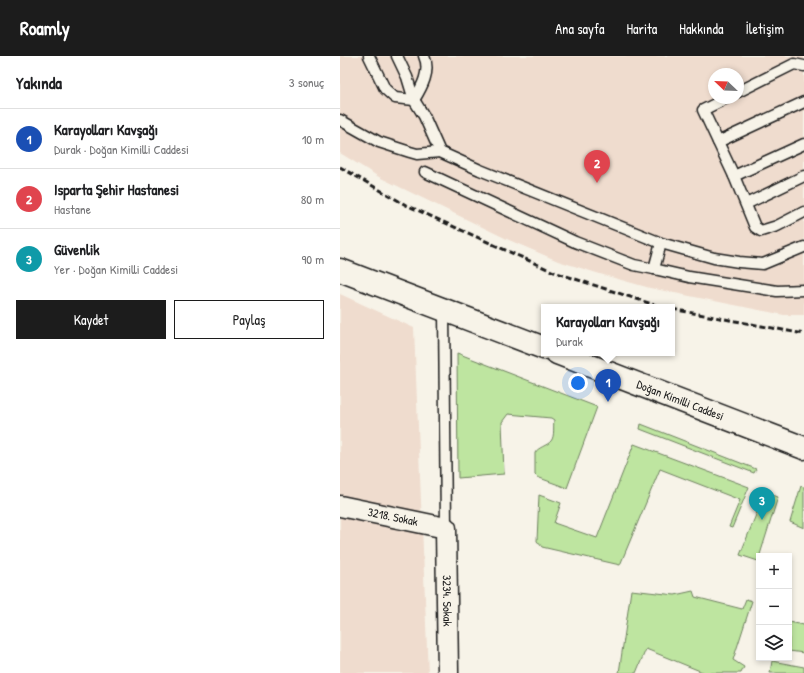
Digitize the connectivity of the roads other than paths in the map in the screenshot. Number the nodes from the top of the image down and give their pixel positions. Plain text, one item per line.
1 (369, 56) edge
2 (397, 56) edge
3 (424, 56) edge
4 (804, 66) edge
5 (744, 89) edge
6 (414, 100) junction
7 (804, 102) edge
8 (715, 104) edge
9 (340, 120) edge
10 (718, 142) junction
11 (804, 144) edge
12 (440, 152) junction
13 (425, 172) dead end
14 (734, 176) junction
15 (804, 176) edge
16 (746, 204) junction
17 (804, 212) edge
18 (661, 243) junction
19 (804, 247) edge
20 (654, 269) junction
21 (340, 270) edge
22 (804, 290) edge
23 (444, 310) junction
24 (541, 347) edge
25 (565, 356) edge
26 (804, 448) edge
27 (340, 506) edge
28 (446, 528) junction
29 (448, 673) edge

1 - 6 lane
2 - 6 lane
3 - 6 lane
4 - 5 lane
6 - 12 lane
7 - 10 lane
8 - 10 lane
9 - 12 lane
10 - 14 lane
11 - 14 lane
12 - 18 lane
13 - 20 lane
14 - 16 lane
15 - 16 lane
16 - 17 lane
18 - 19 lane
18 - 20 lane
20 - 22 lane
21 - 23 main road
23 - 24 main road
23 - 28 lane
25 - 26 main road, Doğan Kimilli Caddesi
27 - 28 street, 3218. Sokak
28 - 29 street, 3234. Sokak

